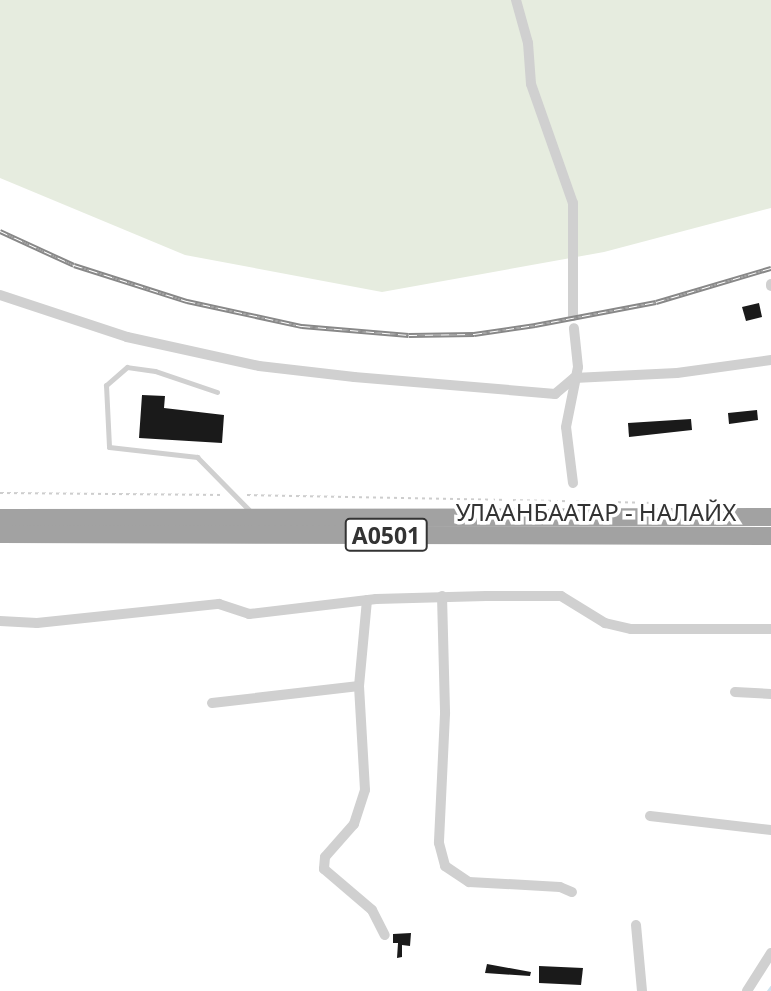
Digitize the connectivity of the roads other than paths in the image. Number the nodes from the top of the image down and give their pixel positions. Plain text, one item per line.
1 (516, 0) edge
2 (0, 295) edge
3 (573, 316) dead end
4 (574, 328) dead end
5 (771, 360) edge
6 (574, 377) junction
7 (217, 392) dead end
8 (573, 483) dead end
9 (771, 517) edge
10 (258, 518) junction
11 (0, 519) edge
12 (0, 534) edge
13 (771, 536) edge
14 (442, 596) junction
15 (367, 600) junction
16 (0, 621) edge
17 (771, 629) edge
18 (359, 686) junction
19 (735, 692) dead end
20 (771, 694) edge
21 (212, 703) dead end
22 (650, 816) dead end
23 (771, 830) edge
24 (572, 891) dead end
25 (636, 925) dead end
26 (385, 935) dead end
27 (771, 953) edge
28 (642, 991) edge
29 (747, 991) edge

1 - 3 street
2 - 6 street
4 - 6 street
5 - 6 street
6 - 8 street
7 - 10 lane
9 - 10 highway, УЛААНБААТАР - НАЛАЙХ / A0501
10 - 11 highway, УЛААНБААТАР - НАЛАЙХ / A0501
12 - 13 highway, УЛААНБААТАР - НАЛАЙХ / A0501
14 - 15 street
14 - 17 street
14 - 24 street
15 - 16 street
15 - 18 street
18 - 21 street
18 - 26 street
19 - 20 street
22 - 23 street
25 - 28 street
27 - 29 street

